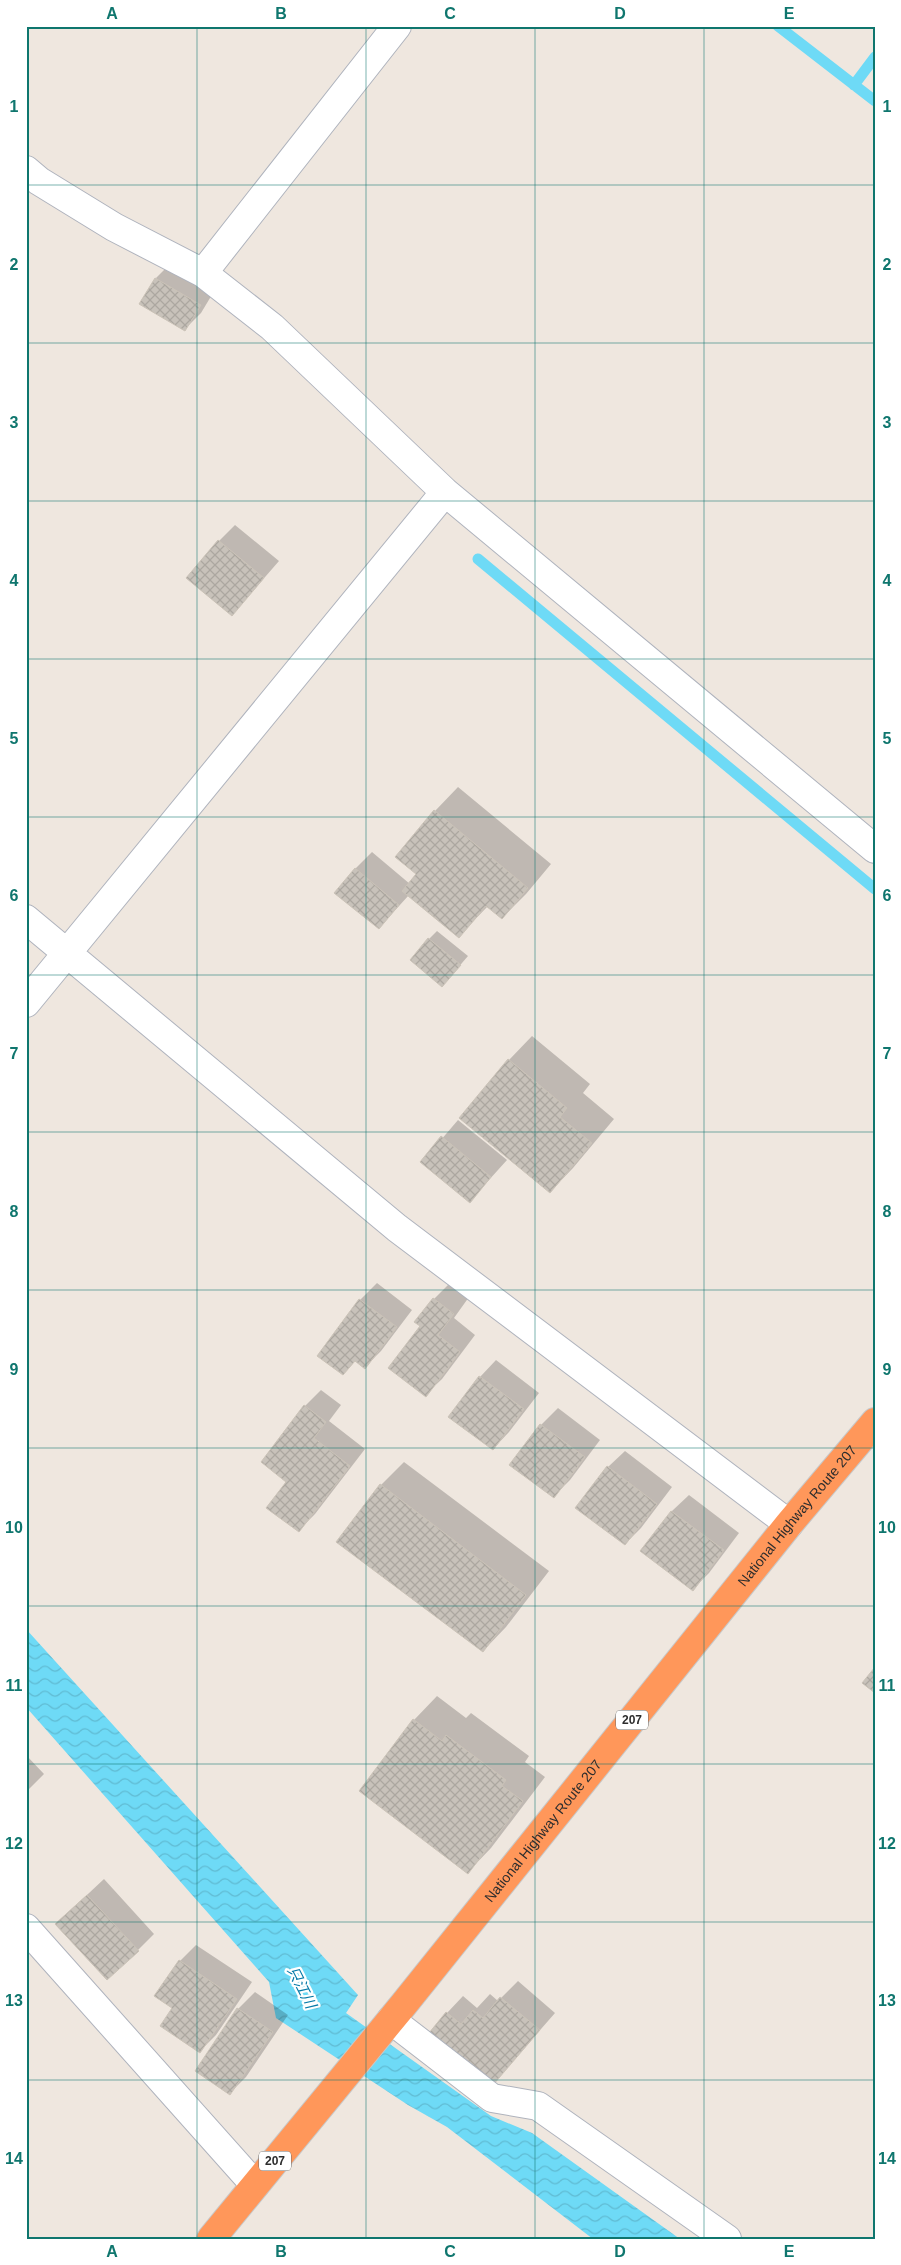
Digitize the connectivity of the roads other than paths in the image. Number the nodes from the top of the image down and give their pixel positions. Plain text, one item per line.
1 (397, 26) edge
2 (26, 170) edge
3 (203, 273) junction
4 (445, 492) junction
5 (875, 849) edge
6 (26, 919) edge
7 (67, 953) junction
8 (26, 1003) edge
9 (875, 1422) edge
10 (789, 1524) junction
11 (26, 1928) edge
12 (392, 2020) junction
13 (255, 2184) junction
14 (211, 2239) edge
15 (727, 2239) edge

1 - 3 street
2 - 3 street
3 - 4 street
4 - 5 street
4 - 7 street
6 - 7 street
7 - 8 street
7 - 10 street
9 - 10 highway, National Highway Route 207 / 207
10 - 12 highway, National Highway Route 207 / 207
11 - 13 street
12 - 13 highway, National Highway Route 207 / 207
12 - 15 street
13 - 14 highway, National Highway Route 207 / 207

